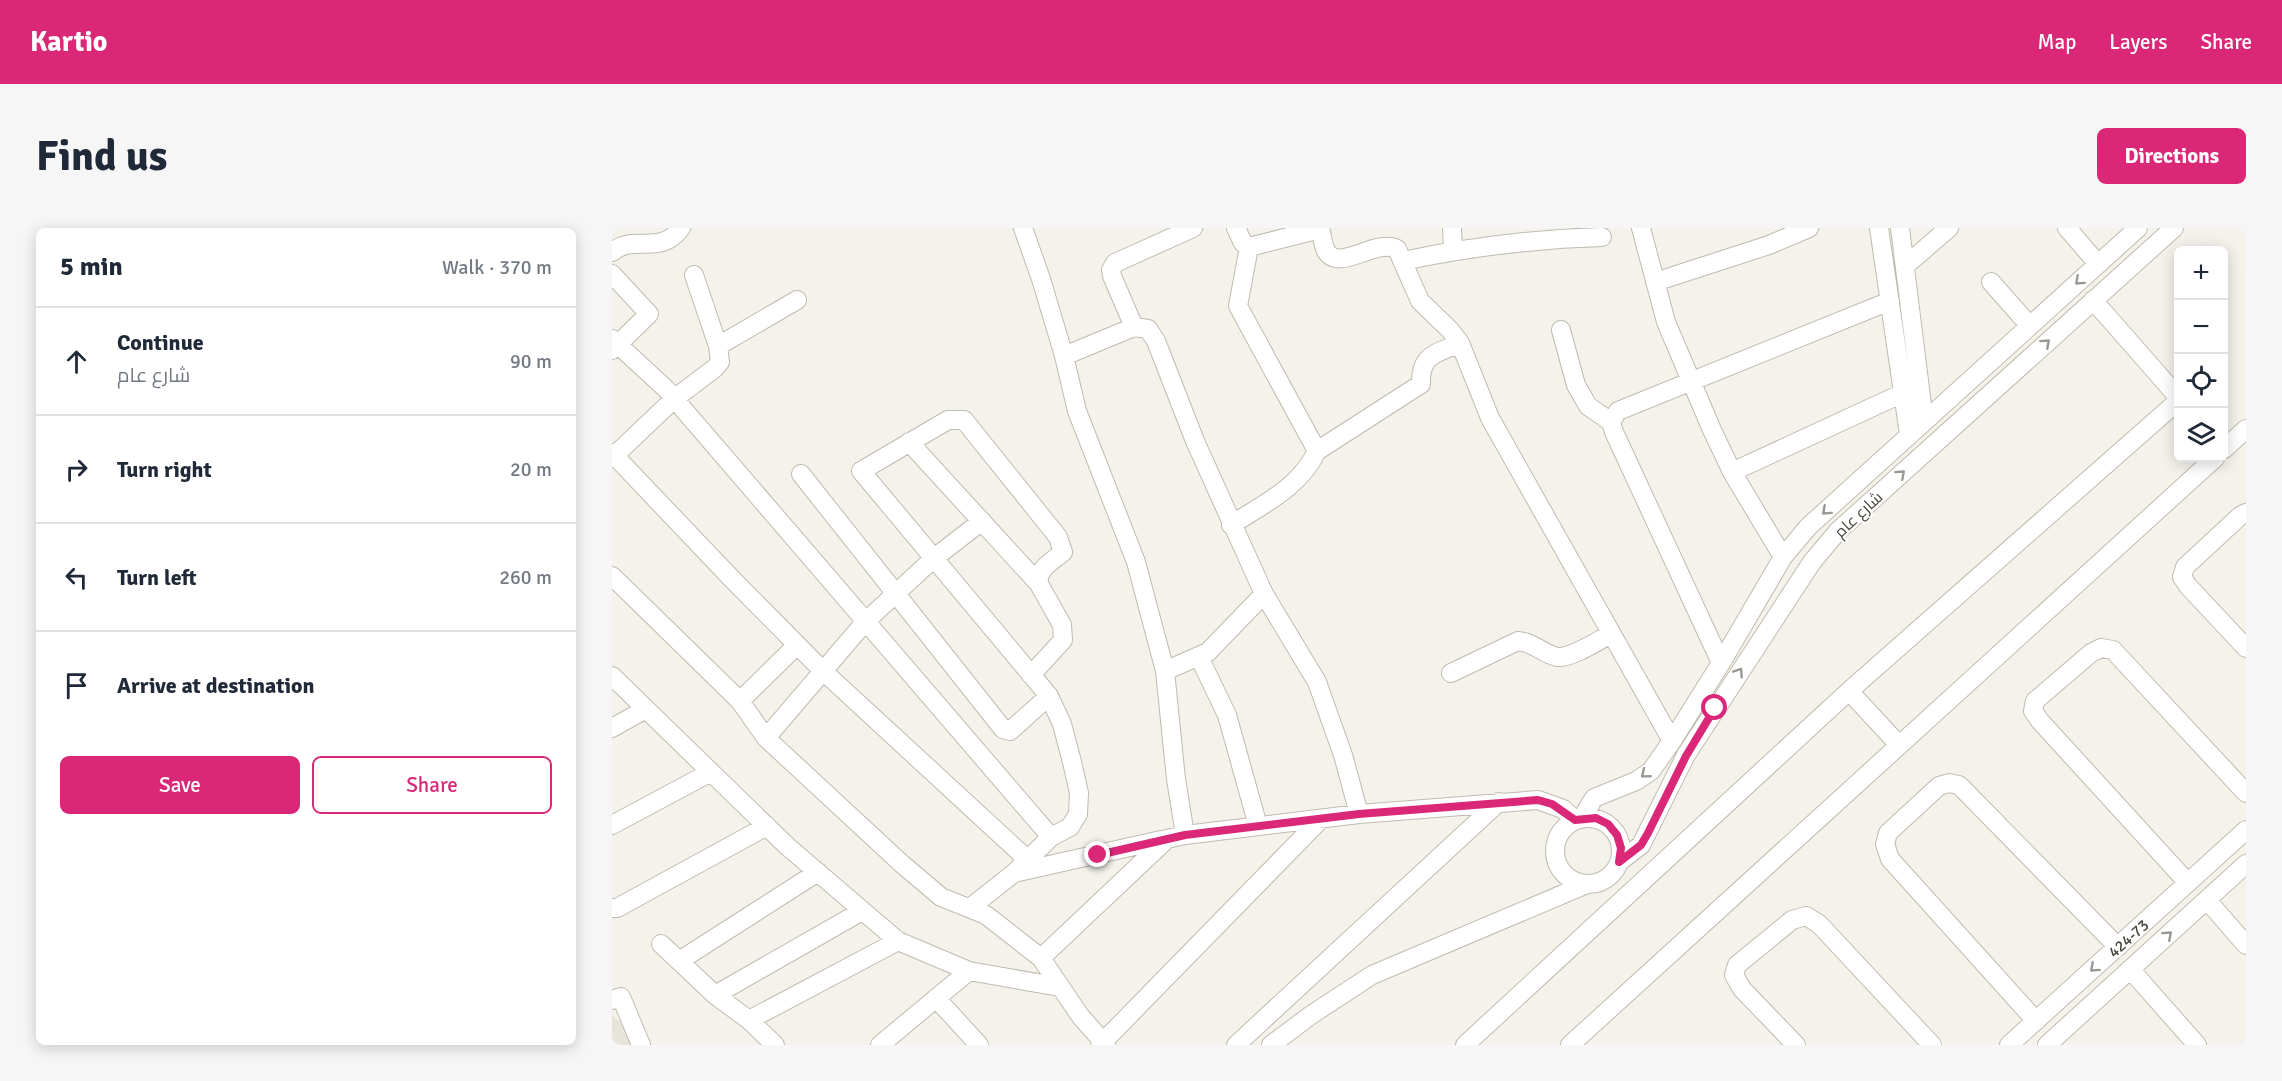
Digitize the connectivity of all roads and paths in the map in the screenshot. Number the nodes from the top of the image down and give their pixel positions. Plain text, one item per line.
1 (681, 228) edge
2 (1023, 228) edge
3 (1193, 228) edge
4 (1236, 228) edge
5 (1320, 228) edge
6 (1452, 228) edge
7 (1641, 228) edge
8 (1809, 228) edge
9 (1879, 228) edge
10 (1900, 228) edge
11 (1948, 228) edge
12 (2067, 228) edge
13 (2138, 228) edge
14 (2174, 228) edge
15 (1543, 234) edge
16 (1602, 237) dead end
17 (1249, 247) junction
18 (1454, 250) junction
19 (612, 252) edge
20 (1403, 261) junction
21 (2098, 264) junction
22 (1905, 266) junction
23 (612, 273) edge
24 (694, 275) dead end
25 (1655, 282) junction
26 (1991, 282) dead end
27 (797, 300) dead end
28 (2093, 300) junction
29 (1890, 301) junction
30 (2030, 326) junction
31 (1134, 327) junction
32 (1560, 330) dead end
33 (1460, 343) junction
34 (614, 345) edge
35 (718, 346) junction
36 (1064, 356) junction
37 (1691, 382) junction
38 (1903, 393) junction
39 (2174, 394) edge
40 (674, 399) junction
41 (2174, 403) edge
42 (1924, 421) junction
43 (1611, 422) junction
44 (2246, 429) edge
45 (1909, 434) junction
46 (909, 442) junction
47 (2228, 445) edge
48 (1317, 450) junction
49 (613, 456) edge
50 (2211, 462) edge
51 (1732, 472) junction
52 (801, 474) dead end
53 (1852, 488) junction
54 (1867, 505) junction
55 (2246, 513) edge
56 (982, 522) junction
57 (1231, 525) junction
58 (1784, 557) junction
59 (933, 559) junction
60 (612, 576) edge
61 (1039, 584) junction
62 (896, 594) junction
63 (1264, 594) junction
64 (865, 622) junction
65 (1611, 634) junction
66 (797, 645) junction
67 (2246, 648) edge
68 (1199, 657) junction
69 (1721, 663) junction
70 (1165, 670) junction
71 (823, 671) junction
72 (1451, 673) dead end
73 (1031, 675) junction
74 (612, 676) edge
75 (1849, 691) junction
76 (1049, 696) junction
77 (740, 701) junction
78 (646, 709) junction
79 (612, 728) edge
80 (766, 738) junction
81 (1672, 741) junction
82 (1899, 746) junction
83 (711, 772) junction
84 (2246, 794) edge
85 (1499, 802) junction
86 (1359, 814) junction
87 (1321, 819) junction
88 (1579, 819) junction
89 (612, 825) edge
90 (767, 826) junction
91 (1258, 826) junction
92 (2246, 831) edge
93 (1051, 837) junction
94 (1176, 837) junction
95 (1028, 860) junction
96 (2246, 864) edge
97 (1616, 868) junction
98 (818, 872) junction
99 (1014, 873) junction
100 (2188, 883) junction
101 (1587, 884) junction
102 (1637, 886) junction
103 (2206, 900) junction
104 (971, 907) junction
105 (612, 908) edge
106 (862, 911) junction
107 (898, 941) junction
108 (661, 944) dead end
109 (2246, 945) edge
110 (2118, 947) junction
111 (1041, 958) junction
112 (679, 962) junction
113 (2130, 969) junction
114 (969, 971) junction
115 (1059, 987) junction
116 (615, 995) edge
117 (715, 995) junction
118 (936, 998) junction
119 (749, 1020) junction
120 (2036, 1021) junction
121 (2057, 1042) edge
122 (1103, 1044) edge
123 (641, 1045) edge
124 (775, 1045) edge
125 (880, 1045) edge
126 (979, 1045) edge
127 (1236, 1045) edge
128 (1271, 1045) edge
129 (1464, 1045) edge
130 (1569, 1045) edge
131 (1796, 1045) edge
132 (1932, 1045) edge
133 (2009, 1045) edge
134 (2197, 1045) edge

1 - 19 street
2 - 36 street
3 - 31 street
4 - 17 street
5 - 17 street
5 - 20 street
6 - 18 street
7 - 25 street
8 - 25 street
9 - 29 street
10 - 22 street
11 - 22 street
12 - 21 street
13 - 21 street, شارع عام
14 - 28 street, شارع عام
15 - 16 street
15 - 18 street
17 - 48 street
18 - 20 street
20 - 33 street
21 -> 30 street, شارع عام
22 - 42 street
23 - 34 street
24 - 35 street
25 - 37 street
26 - 30 street
27 - 35 street
28 - 39 street
54 -> 28 street, شارع عام
29 - 37 street
29 - 38 street
30 - 42 street, شارع عام
31 - 36 street
31 - 57 street
32 - 43 street
33 - 48 street
33 - 65 street
34 - 40 street
35 - 40 street
36 - 70 street
37 - 43 street
37 - 51 street
38 - 45 street
38 - 51 street
40 - 49 street
40 - 64 street
41 - 75 street
42 - 45 street, شارع عام
43 - 69 street
44 - 47 street
45 - 53 street, شارع عام
46 - 56 street
46 - 59 street
46 - 61 street
48 - 57 street
49 - 66 street
50 - 82 street
51 - 58 street
52 - 62 street
53 - 54 street
53 -> 58 street, شارع عام
97 -> 54 street, شارع عام
55 - 67 street
56 - 59 street
56 - 61 street
57 - 63 street
58 - 69 street, شارع عام
59 - 62 street
59 - 73 street
60 - 77 street
61 - 73 street
62 - 64 street
62 - 76 street
63 - 68 street
63 - 86 street
64 - 71 street
64 - 93 street
65 - 72 street
65 - 81 street
66 - 71 street
66 - 77 street
68 - 70 street
68 - 91 street
69 - 81 street, شارع عام
70 - 94 street
71 - 80 street
71 - 95 street
73 - 76 street
74 - 78 street
75 - 82 street
75 - 102 street
76 - 93 street
77 - 80 street
78 - 79 street
78 - 83 street
80 - 104 street
81 -> 88 street, شارع عام
82 - 130 street
83 - 89 street
83 - 90 street
84 - 100 street
85 - 86 street
85 - 88 street
85 - 127 street
86 - 87 street
87 - 91 street
87 - 122 street
88 - 97 street
88 - 101 street
90 - 98 street
90 - 105 street
91 - 94 street
92 - 100 street, 424-73
93 - 95 street
94 - 99 street
94 - 111 street
95 - 99 street
96 - 103 street, 424-73
97 - 101 street
97 - 102 street
98 - 106 street
98 - 112 street
99 - 104 street
100 - 110 street, 424-73
101 - 128 street
102 - 129 street
103 - 109 street
113 -> 103 street, 424-73
104 - 111 street
106 - 107 street
106 - 117 street
107 - 114 street
107 - 119 street
108 - 112 street
110 -> 120 street, 424-73
110 - 120 street
111 - 115 street
112 - 117 street
113 - 121 street, 424-73
113 - 134 street
114 - 115 street
114 - 118 street
115 - 122 street
116 - 123 street
117 - 119 street
118 - 125 street
118 - 126 street
119 - 124 street
120 - 133 street, 424-73
131 - 132 street

